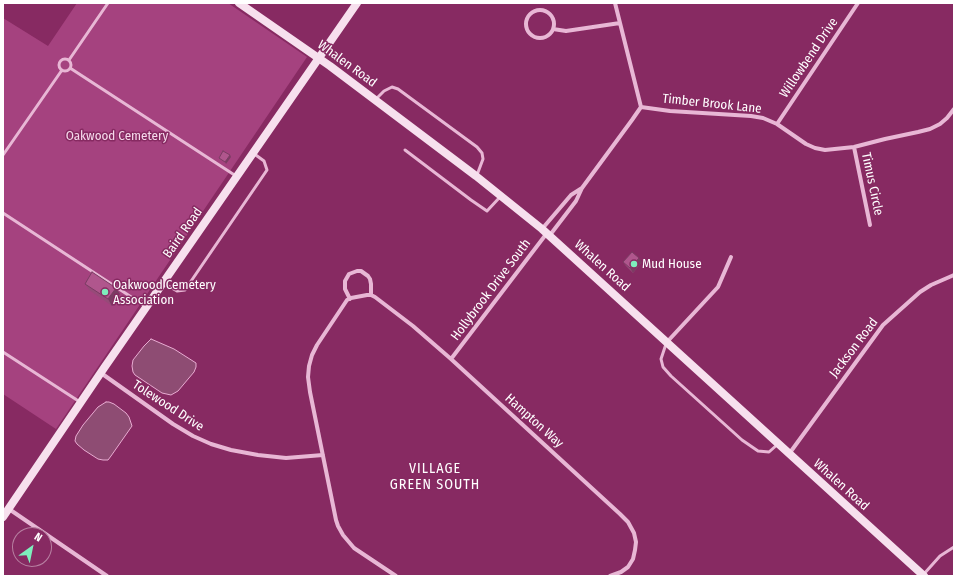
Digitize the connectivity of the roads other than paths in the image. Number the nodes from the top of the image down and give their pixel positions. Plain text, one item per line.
1 (108, 3) edge
2 (239, 3) edge
3 (357, 3) edge
4 (615, 3) edge
5 (858, 3) edge
6 (620, 23) junction
7 (553, 29) junction
8 (319, 58) junction
9 (69, 60) junction
10 (70, 68) junction
11 (62, 70) junction
12 (375, 100) junction
13 (641, 107) junction
14 (954, 109) edge
15 (777, 124) junction
16 (854, 147) junction
17 (405, 150) dead end
18 (253, 153) junction
19 (3, 155) edge
20 (476, 176) junction
21 (237, 177) junction
22 (582, 188) junction
23 (501, 196) junction
24 (3, 213) edge
25 (870, 226) dead end
26 (547, 232) junction
27 (731, 257) dead end
28 (954, 275) edge
29 (163, 283) junction
30 (371, 295) junction
31 (350, 299) junction
32 (147, 307) junction
33 (667, 342) junction
34 (3, 352) edge
35 (451, 359) junction
36 (101, 373) junction
37 (81, 403) junction
38 (778, 443) junction
39 (789, 454) junction
40 (323, 455) junction
41 (8, 508) junction
42 (3, 516) edge
43 (954, 547) edge
44 (923, 575) edge
45 (107, 576) edge
46 (396, 576) edge
47 (610, 576) edge

1 - 9 lane
2 - 8 street, Whalen Road
3 - 8 street, Baird Road
4 - 6 street
5 - 15 street, Willowbend Drive
6 - 7 street
6 - 13 street
7 - 7 street
8 - 12 street, Whalen Road
8 - 18 street, Baird Road
9 - 10 lane
9 - 11 lane
10 - 11 lane
10 - 21 lane
11 - 19 lane
12 - 20 street, Whalen Road
12 - 20 lane
13 - 15 street, Timber Brook Lane
13 - 22 street
14 - 16 street, Timber Brook Lane
15 - 16 street, Timber Brook Lane
16 - 25 street, Timus Circle
17 - 23 lane
18 - 21 street, Baird Road
18 - 29 lane
20 - 23 street, Whalen Road
21 - 29 street, Baird Road
22 - 26 street
22 - 26 street
23 - 26 street, Whalen Road
24 - 32 lane
26 - 33 street, Whalen Road
26 - 35 street, Hollybrook Drive South
27 - 33 street
28 - 39 street, Jackson Road
29 - 32 street, Baird Road
30 - 31 street
30 - 31 street
30 - 35 street, Hampton Way
31 - 40 street
32 - 36 street, Baird Road
33 - 38 street, Whalen Road
33 - 38 lane
34 - 37 lane
35 - 47 street, Hampton Way
36 - 37 street, Baird Road
36 - 40 street, Tolewood Drive
37 - 41 street, Baird Road
38 - 39 street, Whalen Road
39 - 44 street, Whalen Road
40 - 46 street
41 - 42 street, Baird Road
41 - 45 street
43 - 44 lane

